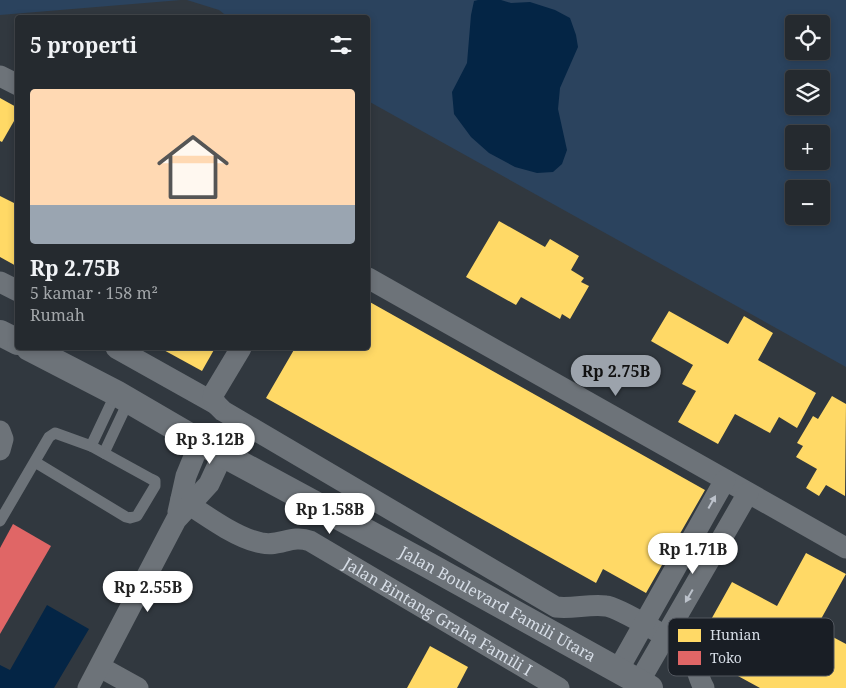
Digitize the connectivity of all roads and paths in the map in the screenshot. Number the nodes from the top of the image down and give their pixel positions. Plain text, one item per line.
1 (0, 76) edge
2 (15, 84) edge
3 (370, 279) edge
4 (0, 282) edge
5 (15, 290) edge
6 (0, 332) edge
7 (15, 340) edge
8 (33, 350) edge
9 (120, 350) edge
10 (240, 350) edge
11 (123, 397) junction
12 (216, 404) junction
13 (0, 431) edge
14 (200, 442) junction
15 (91, 446) junction
16 (0, 450) edge
17 (104, 453) junction
18 (223, 454) junction
19 (35, 462) junction
20 (725, 480) junction
21 (748, 493) junction
22 (182, 508) junction
23 (0, 521) edge
24 (846, 548) edge
25 (677, 618) edge
26 (644, 624) junction
27 (668, 633) edge
28 (666, 637) junction
29 (100, 667) junction
30 (699, 676) edge
31 (636, 680) edge
32 (88, 688) edge
33 (138, 688) edge
34 (560, 688) edge
35 (704, 688) edge

1 - 2 street
3 - 20 street
4 - 5 street
6 - 7 street
8 - 11 street, Jalan Boulevard Famili Utara
9 - 12 street
10 - 12 street
11 - 14 street, Jalan Boulevard Famili Utara
11 - 15 lane
11 - 17 lane
12 - 26 street
13 - 16 street
14 - 18 street, Jalan Boulevard Famili Utara
14 - 22 street
15 - 17 lane
15 - 19 lane
17 - 19 lane
18 - 22 street
18 - 31 street, Jalan Boulevard Famili Utara
19 - 23 lane
20 - 21 street
26 -> 20 street
21 - 24 street
21 -> 25 street
22 - 29 street
22 - 34 street, Jalan Bintang Graha Famili I
26 - 28 street
26 - 31 street
27 -> 28 street
28 - 31 street
29 - 32 street
29 - 33 street
30 - 35 street

